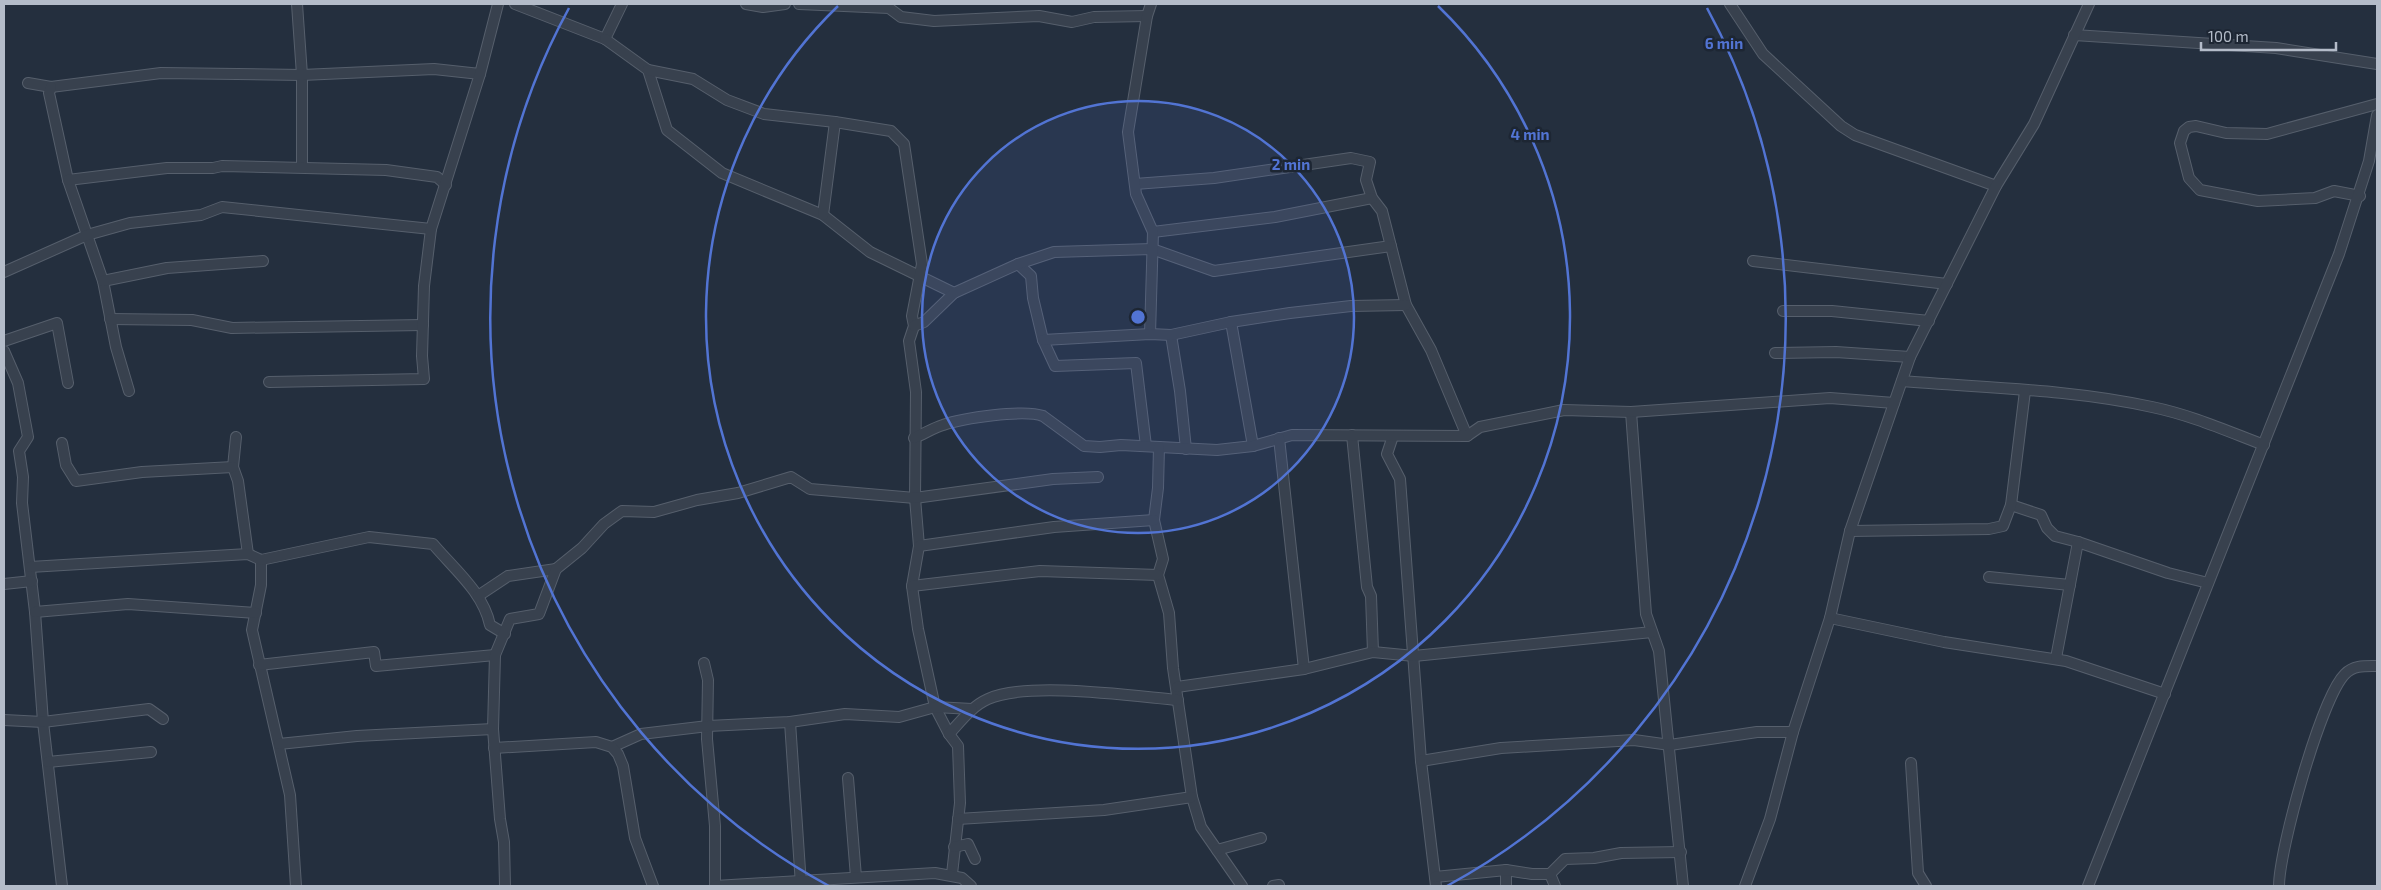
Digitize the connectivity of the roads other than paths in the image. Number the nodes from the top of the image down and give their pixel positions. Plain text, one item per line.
1 (297, 4) edge
2 (498, 4) edge
3 (515, 4) edge
4 (622, 4) edge
5 (746, 4) edge
6 (785, 4) edge
7 (799, 4) edge
8 (1151, 4) edge
9 (1730, 4) edge
10 (2089, 4) edge
11 (1147, 16) junction
12 (2074, 35) junction
13 (605, 39) junction
14 (2377, 64) edge
15 (648, 70) junction
16 (480, 74) junction
17 (302, 75) junction
18 (28, 83) dead end
19 (51, 87) junction
20 (2377, 104) edge
21 (2377, 115) edge
22 (835, 122) junction
23 (2373, 162) edge
24 (302, 167) junction
25 (68, 180) junction
26 (1135, 184) junction
27 (446, 185) junction
28 (1996, 186) junction
29 (2360, 196) junction
30 (1372, 198) junction
31 (823, 215) junction
32 (431, 229) junction
33 (1153, 232) junction
34 (87, 235) junction
35 (1391, 246) junction
36 (1152, 249) junction
37 (263, 261) dead end
38 (1753, 261) dead end
39 (1018, 264) junction
40 (4, 272) edge
41 (919, 274) junction
42 (103, 281) junction
43 (1947, 284) junction
44 (954, 293) junction
45 (1406, 305) junction
46 (1783, 311) dead end
47 (110, 319) junction
48 (1929, 321) junction
49 (1231, 322) junction
50 (423, 325) junction
51 (914, 326) junction
52 (1150, 334) junction
53 (1171, 335) junction
54 (4, 340) edge
55 (1043, 340) junction
56 (4, 351) edge
57 (1775, 353) dead end
58 (1910, 357) junction
59 (1902, 381) junction
60 (269, 382) dead end
61 (68, 384) dead end
62 (129, 391) dead end
63 (2025, 391) junction
64 (1894, 403) junction
65 (1631, 412) junction
66 (1352, 435) junction
67 (1393, 436) junction
68 (1467, 436) junction
69 (236, 437) dead end
70 (914, 438) junction
71 (1279, 438) junction
72 (62, 443) dead end
73 (2264, 445) junction
74 (1146, 446) junction
75 (1253, 446) junction
76 (1159, 447) junction
77 (1186, 449) junction
78 (233, 466) junction
79 (1098, 477) dead end
80 (915, 498) junction
81 (2012, 506) junction
82 (1154, 520) junction
83 (1850, 531) junction
84 (2078, 542) junction
85 (919, 546) junction
86 (248, 554) junction
87 (261, 560) junction
88 (30, 567) junction
89 (556, 570) junction
90 (1158, 575) junction
91 (1989, 577) dead end
92 (32, 581) junction
93 (2208, 583) junction
94 (4, 584) edge
95 (2070, 585) junction
96 (912, 586) junction
97 (478, 596) junction
98 (35, 612) junction
99 (256, 613) junction
100 (1830, 618) junction
101 (1652, 632) junction
102 (505, 634) junction
103 (1373, 652) junction
104 (495, 655) junction
105 (1414, 656) junction
106 (2056, 658) junction
107 (704, 662) dead end
108 (260, 665) junction
109 (2377, 666) edge
110 (1304, 669) junction
111 (1177, 687) junction
112 (2165, 694) junction
113 (1178, 700) junction
114 (936, 707) junction
115 (972, 709) junction
116 (163, 719) dead end
117 (4, 720) edge
118 (43, 722) junction
119 (790, 722) junction
120 (708, 726) junction
121 (493, 729) junction
122 (1793, 732) junction
123 (949, 734) junction
124 (279, 744) junction
125 (1670, 746) junction
126 (612, 747) junction
127 (494, 748) junction
128 (151, 752) dead end
129 (1421, 761) junction
130 (48, 762) junction
131 (1911, 763) dead end
132 (848, 778) dead end
133 (1192, 797) junction
134 (958, 819) junction
135 (1261, 838) dead end
136 (954, 847) junction
137 (1217, 850) junction
138 (1681, 852) junction
139 (976, 858) dead end
140 (1506, 870) junction
141 (952, 874) junction
142 (1550, 874) junction
143 (856, 877) junction
144 (1435, 881) edge
145 (801, 883) edge
146 (746, 885) edge
147 (62, 886) edge
148 (296, 886) edge
149 (505, 886) edge
150 (653, 886) edge
151 (715, 886) edge
152 (971, 886) edge
153 (1242, 886) edge
154 (1506, 886) edge
155 (1555, 886) edge
156 (1683, 886) edge
157 (1746, 886) edge
158 (1926, 886) edge
159 (2088, 886) edge
160 (2278, 886) edge

1 - 17 street
2 - 16 street
3 - 13 street
4 - 13 street
5 - 6 street
7 - 11 street
8 - 11 street
9 - 28 street
10 - 12 street
11 - 26 street
12 - 14 street
12 - 28 street
13 - 15 street
15 - 22 street
15 - 31 street
16 - 17 street
16 - 27 street
17 - 19 street
17 - 24 street
18 - 19 street
19 - 25 street
20 - 29 street
21 - 23 street
22 - 31 street
22 - 41 street
23 - 29 street
24 - 25 street
24 - 27 street
25 - 34 street
26 - 30 street
26 - 33 street
27 - 32 street
28 - 43 street
29 - 73 street
30 - 33 street
30 - 35 street
31 - 41 street
32 - 34 street
32 - 50 street
33 - 36 street
34 - 40 street
34 - 42 street
35 - 36 street
35 - 45 street
36 - 39 street
36 - 52 street
37 - 42 street
38 - 43 street
39 - 44 street
39 - 55 street
41 - 44 street
41 - 51 street
42 - 47 street
43 - 48 street
44 - 51 street
45 - 49 street
45 - 68 street
46 - 48 street
47 - 50 street
47 - 62 street
48 - 58 street
49 - 53 street
49 - 75 street
50 - 60 street
51 - 70 street
52 - 53 street
52 - 55 street
53 - 77 street
54 - 61 street
55 - 74 street
56 - 88 street
57 - 58 street
58 - 59 street
59 - 63 street
59 - 64 street
63 - 73 street
63 - 81 street
64 - 65 street
64 - 83 street
65 - 68 street
65 - 101 street
66 - 67 street
66 - 71 street
66 - 103 street
67 - 68 street
67 - 105 street
69 - 78 street
70 - 74 street
70 - 80 street
71 - 75 street
71 - 110 street
72 - 78 street
73 - 93 street
74 - 76 street
75 - 77 street
76 - 77 street
76 - 82 street
78 - 86 street
79 - 80 street
80 - 85 street
80 - 89 street
81 - 83 street
81 - 84 street
82 - 85 street
82 - 90 street
83 - 100 street
84 - 93 street
84 - 95 street
85 - 96 street
86 - 87 street
86 - 88 street
87 - 97 street
87 - 99 street
88 - 92 street
89 - 97 street
89 - 102 street
90 - 96 street
90 - 111 street
91 - 95 street
92 - 94 street
92 - 98 street
93 - 112 street
95 - 106 street
96 - 114 street
97 - 102 street
98 - 99 street
98 - 118 street
99 - 108 street
100 - 106 street
100 - 122 street
101 - 105 street
101 - 125 street
102 - 104 street
103 - 105 street
103 - 110 street
104 - 108 street
104 - 121 street
105 - 129 street
106 - 112 street
107 - 120 street
108 - 124 street
109 - 160 street
110 - 111 street
111 - 113 street
112 - 159 street
113 - 115 street
113 - 133 street
114 - 115 street
114 - 119 street
114 - 123 street
115 - 123 street
116 - 118 street
117 - 118 street
118 - 130 street
119 - 120 street
119 - 145 street
120 - 126 street
120 - 151 street
121 - 124 street
121 - 127 street
122 - 125 street
122 - 157 street
123 - 134 street
124 - 148 street
125 - 129 street
125 - 138 street
126 - 127 street
126 - 150 street
127 - 149 street
128 - 130 street
129 - 144 street
130 - 147 street
131 - 158 street
132 - 143 street
133 - 134 street
133 - 137 street
134 - 136 street
135 - 137 street
136 - 139 street
136 - 141 street
137 - 153 street
138 - 142 street
138 - 156 street
140 - 142 street
140 - 144 street
140 - 154 street
141 - 143 street
141 - 152 street
142 - 155 street
143 - 145 street
145 - 146 street
146 - 151 street

